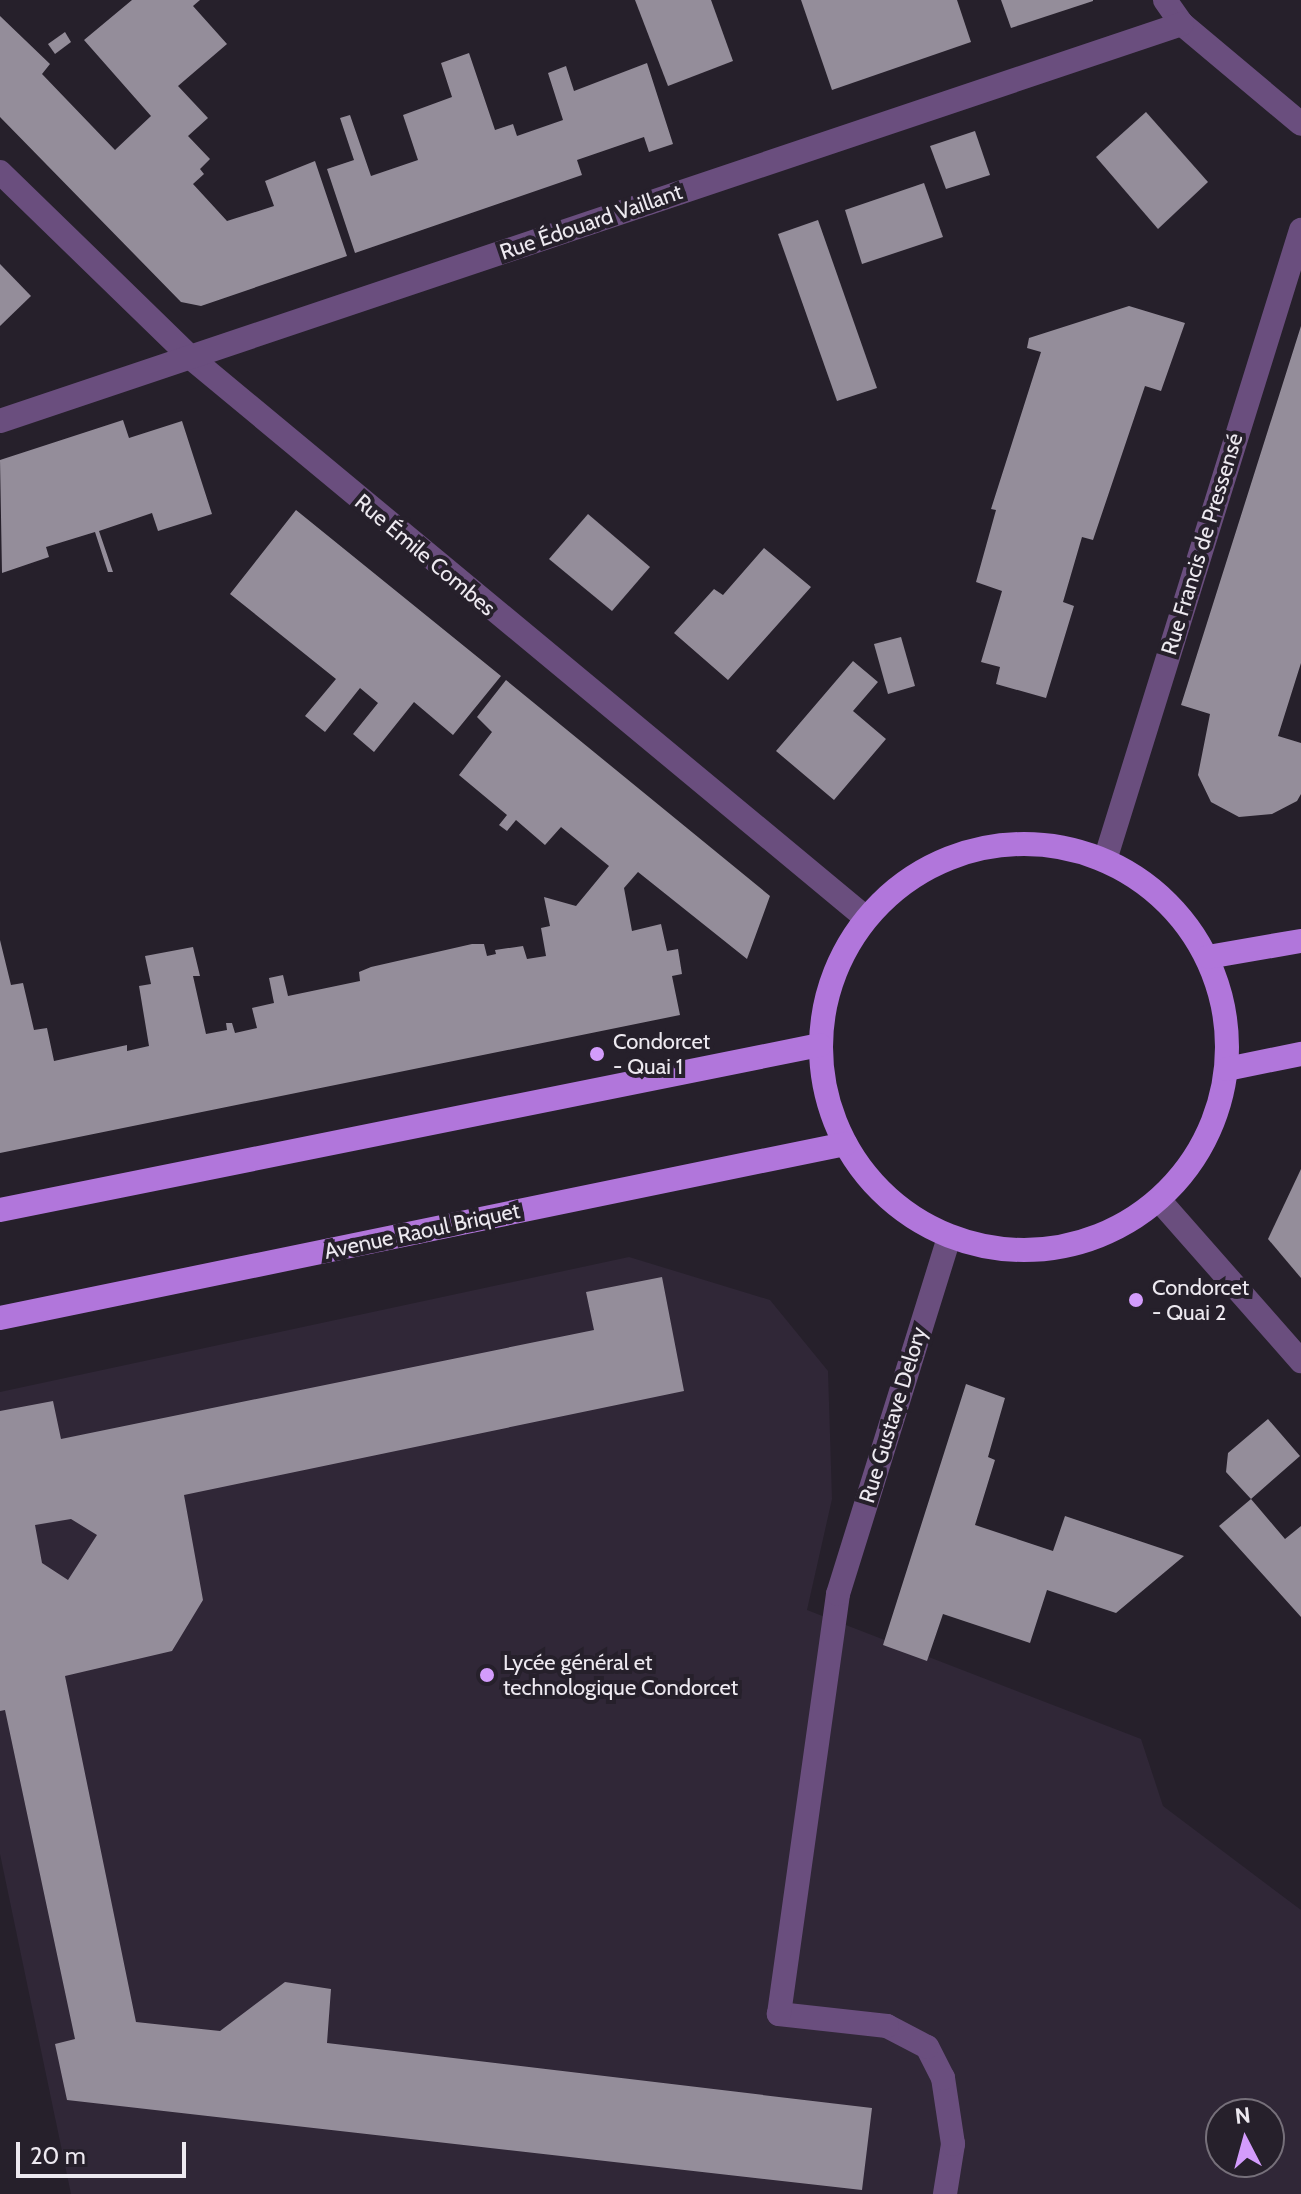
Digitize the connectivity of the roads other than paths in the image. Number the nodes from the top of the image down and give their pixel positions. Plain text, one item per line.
1 (1165, 0) edge
2 (1182, 24) junction
3 (1301, 124) edge
4 (0, 172) edge
5 (1301, 230) edge
6 (190, 357) junction
7 (0, 421) edge
8 (1105, 860) junction
9 (866, 918) junction
10 (1301, 941) edge
11 (1208, 957) junction
12 (820, 1045) junction
13 (1301, 1054) edge
14 (1227, 1069) junction
15 (845, 1144) junction
16 (1159, 1200) junction
17 (0, 1210) edge
18 (949, 1237) junction
19 (0, 1318) edge
20 (1301, 1361) edge
21 (945, 2194) edge

1 - 2 street
2 - 3 street
2 - 6 street, Rue Édouard Vaillant
4 - 6 street, Rue Émile Combes
5 - 8 street, Rue Francis de Pressensé
6 - 7 street, Rue Édouard Vaillant
6 - 9 street, Rue Émile Combes
8 - 9 main road
8 - 11 main road
9 - 12 main road
10 - 11 main road
11 - 14 main road
12 - 15 main road
12 - 17 main road
13 - 14 main road
14 - 16 main road
15 - 18 main road
15 - 19 main road, Avenue Raoul Briquet
16 - 18 main road
16 - 20 street
18 - 21 street, Rue Gustave Delory

